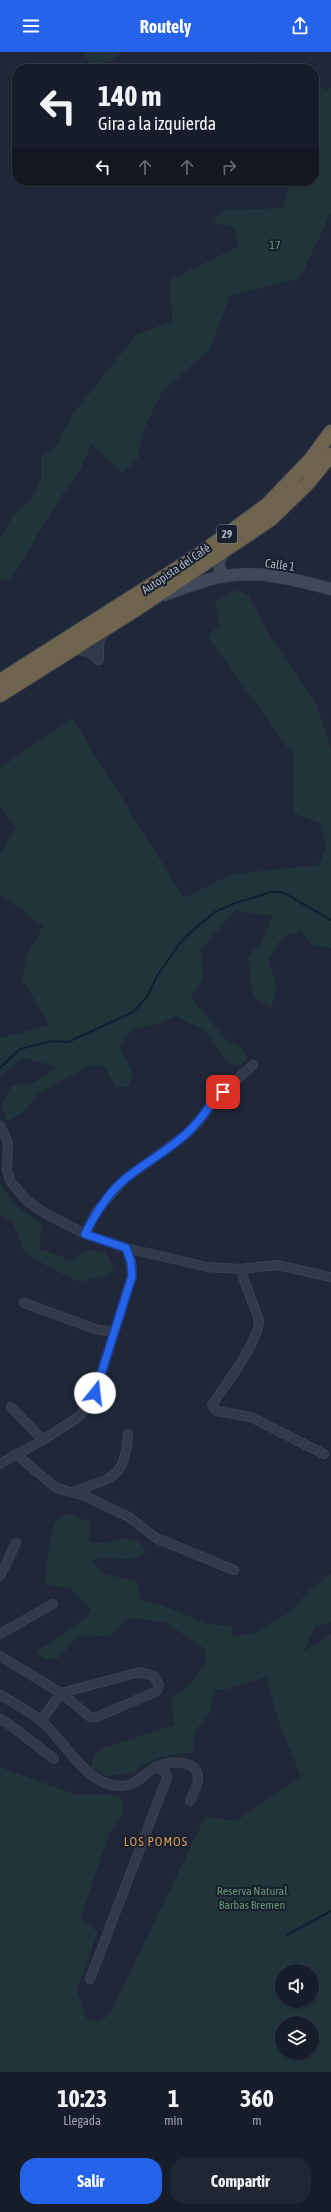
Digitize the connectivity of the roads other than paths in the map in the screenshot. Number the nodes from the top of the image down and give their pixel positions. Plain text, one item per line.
1 (331, 432) edge
2 (331, 455) edge
3 (225, 549) junction
4 (225, 576) junction
5 (331, 589) edge
6 (151, 599) junction
7 (105, 628) junction
8 (73, 649) junction
9 (0, 681) edge
10 (0, 695) edge
11 (253, 1065) dead end
12 (0, 1126) edge
13 (85, 1234) junction
14 (126, 1248) junction
15 (240, 1269) junction
16 (331, 1277) edge
17 (24, 1303) dead end
18 (113, 1332) junction
19 (11, 1407) dead end
20 (128, 1434) dead end
21 (43, 1440) junction
22 (16, 1454) junction
23 (324, 1454) dead end
24 (0, 1464) edge
25 (73, 1492) junction
26 (16, 1543) dead end
27 (234, 1570) dead end
28 (0, 1576) edge
29 (53, 1604) dead end
30 (0, 1634) edge
31 (0, 1656) edge
32 (61, 1693) junction
33 (0, 1694) edge
34 (0, 1719) edge
35 (41, 1721) junction
36 (54, 1759) dead end
37 (157, 1766) junction
38 (190, 1801) dead end
39 (90, 1979) dead end

1 - 9 highway, Autopista del Café / 29
2 - 3 highway, Autopista del Café / 29
3 - 4 street
3 - 6 highway, Autopista del Café / 29
4 - 5 street, Calle 1
4 - 6 street, Calle 1
6 - 7 highway, Autopista del Café / 29
7 - 8 highway, Autopista del Café / 29
7 - 8 street
8 - 10 highway, Autopista del Café / 29
11 - 13 street
12 - 13 street
13 - 14 street
14 - 15 street
14 - 18 street
15 - 16 street
15 - 23 street
17 - 18 street
18 - 21 street
19 - 21 street
20 - 25 street
21 - 22 street
22 - 24 street
22 - 25 street
25 - 27 street
26 - 28 street
29 - 30 street
31 - 32 street
32 - 32 street
32 - 35 street
33 - 35 street
34 - 36 street
35 - 37 street
37 - 38 street
37 - 39 street

